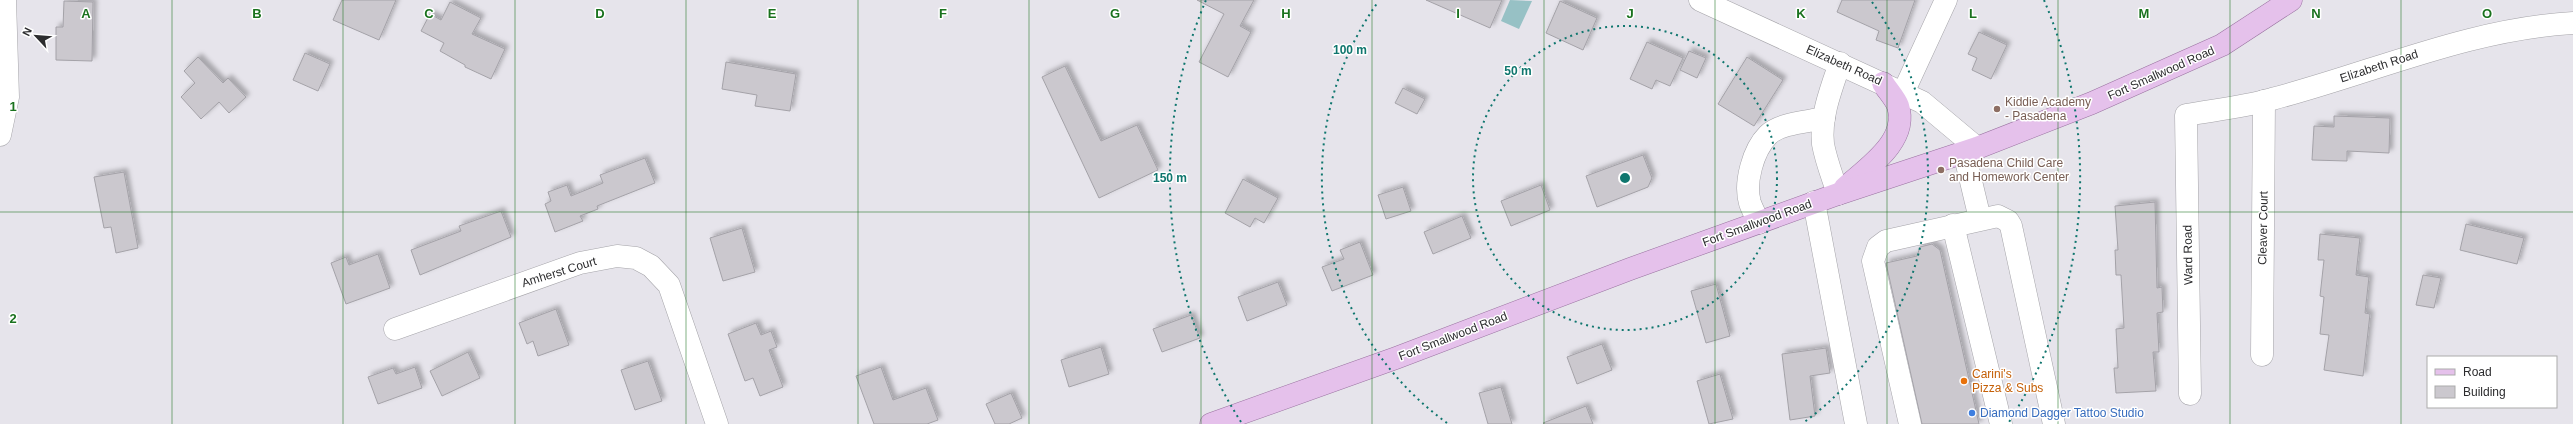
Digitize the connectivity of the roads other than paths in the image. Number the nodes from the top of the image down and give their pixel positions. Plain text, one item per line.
1 (5, 0) edge
2 (1700, 0) edge
3 (1946, 0) edge
4 (2291, 0) edge
5 (2573, 23) edge
6 (1840, 63) junction
7 (1883, 83) junction
8 (1904, 93) junction
9 (2264, 101) junction
10 (2186, 115) joint
11 (1824, 118) junction
12 (0, 136) edge
13 (1971, 150) junction
14 (1838, 194) junction
15 (1814, 202) junction
16 (1980, 219) junction
17 (1759, 223) junction
18 (1953, 225) junction
19 (395, 329) dead end
20 (2262, 355) dead end
21 (2190, 394) dead end
22 (1240, 419) edge
23 (717, 424) edge
24 (1211, 424) edge
25 (1856, 424) edge
26 (1910, 424) edge
27 (2001, 424) edge
28 (2054, 424) edge

1 - 12 street
2 - 6 street, Elizabeth Road
3 - 8 street
4 - 13 main road, Fort Smallwood Road
5 - 9 street, Elizabeth Road
6 - 7 street, Elizabeth Road
6 - 11 street
7 - 8 street, Elizabeth Road
7 - 14 main road
8 - 13 street, Elizabeth Road
9 - 10 street, Elizabeth Road
9 - 20 street, Cleaver Court
10 - 21 street, Ward Road
11 - 14 street
11 - 17 street
13 - 14 main road, Fort Smallwood Road
13 - 16 street
14 - 15 main road, Fort Smallwood Road
15 - 17 main road, Fort Smallwood Road
15 - 25 street
16 - 18 street
16 - 28 street
17 - 22 main road, Fort Smallwood Road
18 - 26 street
18 - 27 street
19 - 23 street, Amherst Court
22 - 24 main road, Fort Smallwood Road

